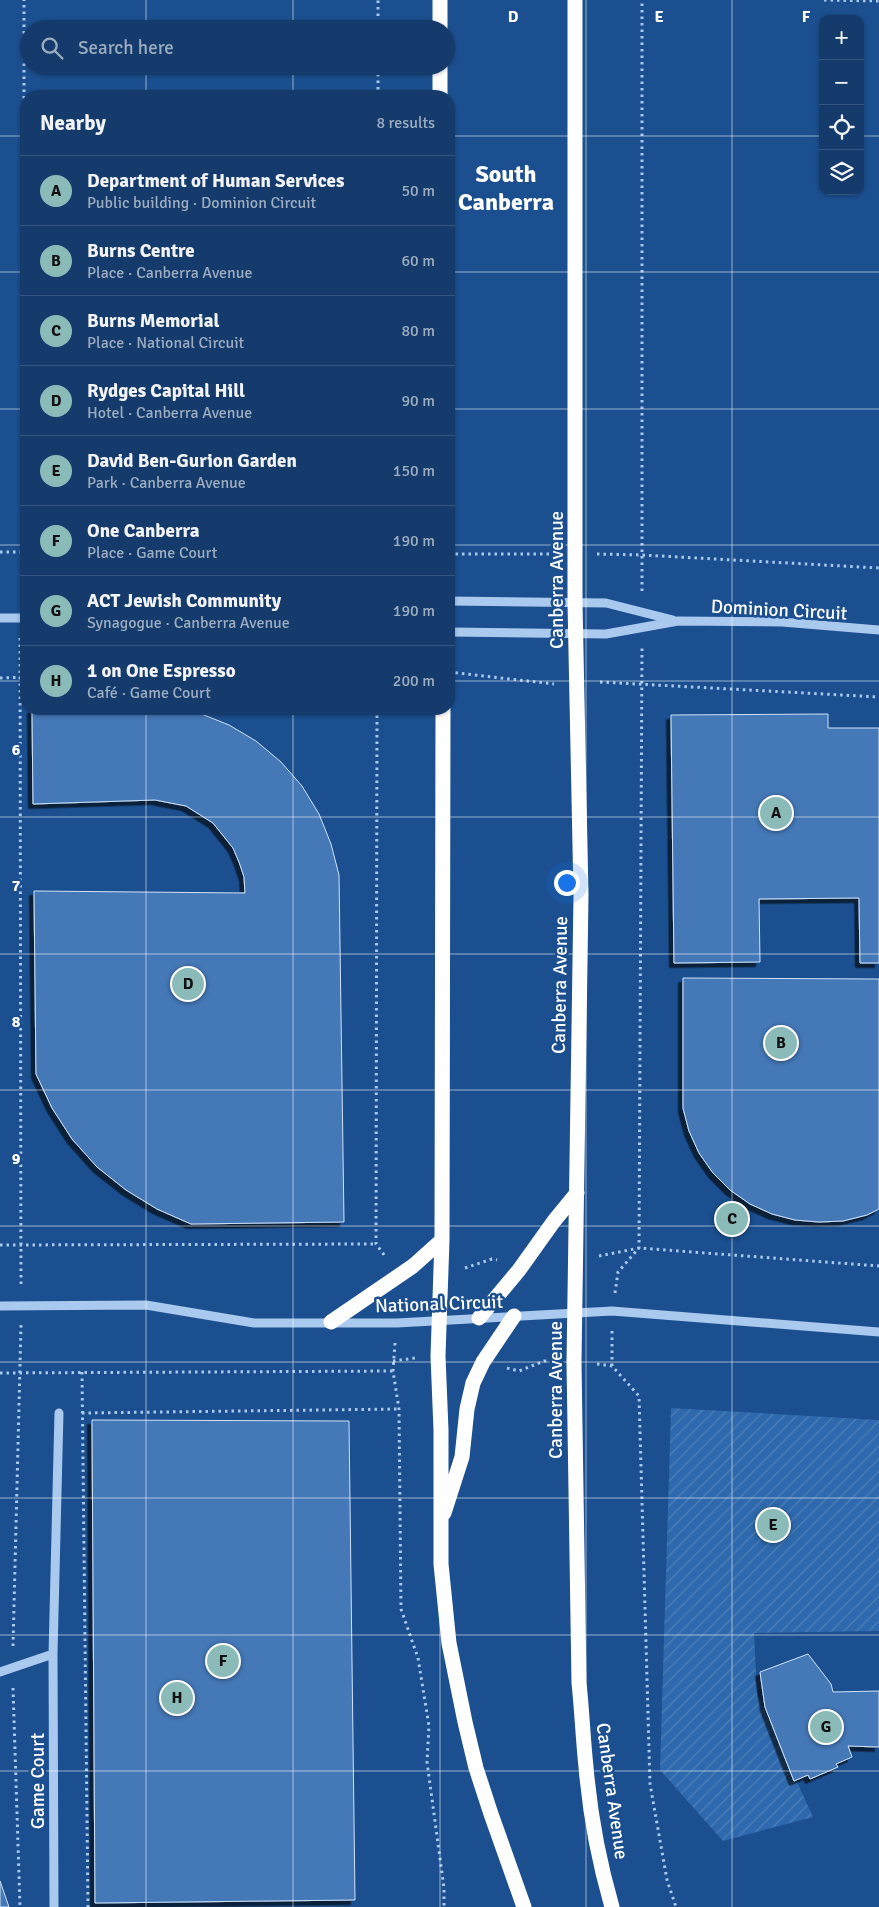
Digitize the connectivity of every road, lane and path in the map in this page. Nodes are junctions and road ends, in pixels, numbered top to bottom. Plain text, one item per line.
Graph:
1 (24, 0) edge
2 (378, 0) edge
3 (440, 0) edge
4 (575, 0) edge
5 (642, 0) edge
6 (824, 0) edge
7 (879, 1) edge
8 (24, 20) edge
9 (378, 20) edge
10 (440, 20) edge
11 (24, 75) edge
12 (378, 75) edge
13 (440, 75) edge
14 (24, 90) edge
15 (378, 90) edge
16 (440, 90) edge
17 (0, 552) edge
18 (20, 552) edge
19 (455, 554) edge
20 (576, 554) junction
21 (642, 555) junction
22 (879, 568) edge
23 (455, 601) edge
24 (576, 603) junction
25 (0, 618) edge
26 (20, 618) edge
27 (678, 621) junction
28 (879, 630) edge
29 (455, 632) edge
30 (576, 633) junction
31 (455, 673) edge
32 (20, 677) edge
33 (0, 678) edge
34 (577, 681) junction
35 (642, 684) junction
36 (879, 697) edge
37 (20, 715) edge
38 (377, 715) edge
39 (443, 715) edge
40 (577, 1192) junction
41 (442, 1240) junction
42 (0, 1245) edge
43 (22, 1246) junction
44 (879, 1266) edge
45 (21, 1305) junction
46 (0, 1306) edge
47 (576, 1313) junction
48 (514, 1316) junction
49 (479, 1318) junction
50 (439, 1320) junction
51 (331, 1322) junction
52 (879, 1332) edge
53 (393, 1361) dead end
54 (544, 1361) dead end
55 (612, 1366) dead end
56 (393, 1371) junction
57 (519, 1371) dead end
58 (82, 1372) junction
59 (0, 1373) edge
60 (21, 1373) junction
61 (399, 1409) junction
62 (59, 1413) joint
63 (83, 1413) junction
64 (441, 1524) junction
65 (53, 1654) junction
66 (13, 1668) junction
67 (0, 1672) edge
68 (20, 1907) edge
69 (54, 1907) edge
70 (88, 1907) edge
71 (444, 1907) edge
72 (524, 1907) edge
73 (612, 1907) edge
74 (676, 1907) edge

1 - 8 path
2 - 9 path
3 - 10 highway
4 - 20 highway, Canberra Avenue
5 - 21 path
6 - 7 path
11 - 14 path
12 - 15 path
13 - 16 highway
17 - 18 path
19 - 20 path
20 - 21 path
20 - 24 highway, Canberra Avenue
21 - 22 path
23 - 24 street, Dominion Circuit
24 - 27 street, Dominion Circuit
24 - 30 highway, Canberra Avenue
25 - 26 street
27 - 28 street, Dominion Circuit
27 - 30 street, Dominion Circuit
29 - 30 street, Dominion Circuit
30 - 34 highway, Canberra Avenue
31 - 34 path
32 - 33 path
34 - 35 path
34 - 40 highway, Canberra Avenue
35 - 36 path
35 - 44 path
37 - 43 path
38 - 43 path
39 - 41 highway
40 - 47 highway, Canberra Avenue
40 - 49 highway
41 - 50 highway
41 - 51 highway
42 - 43 path
43 - 45 path
45 - 46 street, National Circuit
45 - 51 street, National Circuit
45 - 60 path
47 - 48 street, National Circuit
47 - 52 street, National Circuit
47 - 73 highway, Canberra Avenue
48 - 49 street, National Circuit
48 - 64 highway
49 - 50 street, National Circuit
50 - 51 street, National Circuit
50 - 64 highway
53 - 56 path
54 - 57 path
55 - 74 path
56 - 58 path
56 - 61 path
58 - 60 path
58 - 63 path
59 - 60 path
60 - 66 path
61 - 63 path
61 - 71 path
62 - 63 path
62 - 65 street, Game Court
63 - 70 path
64 - 72 highway
65 - 66 street
65 - 69 street, Game Court
66 - 67 street
66 - 68 path

